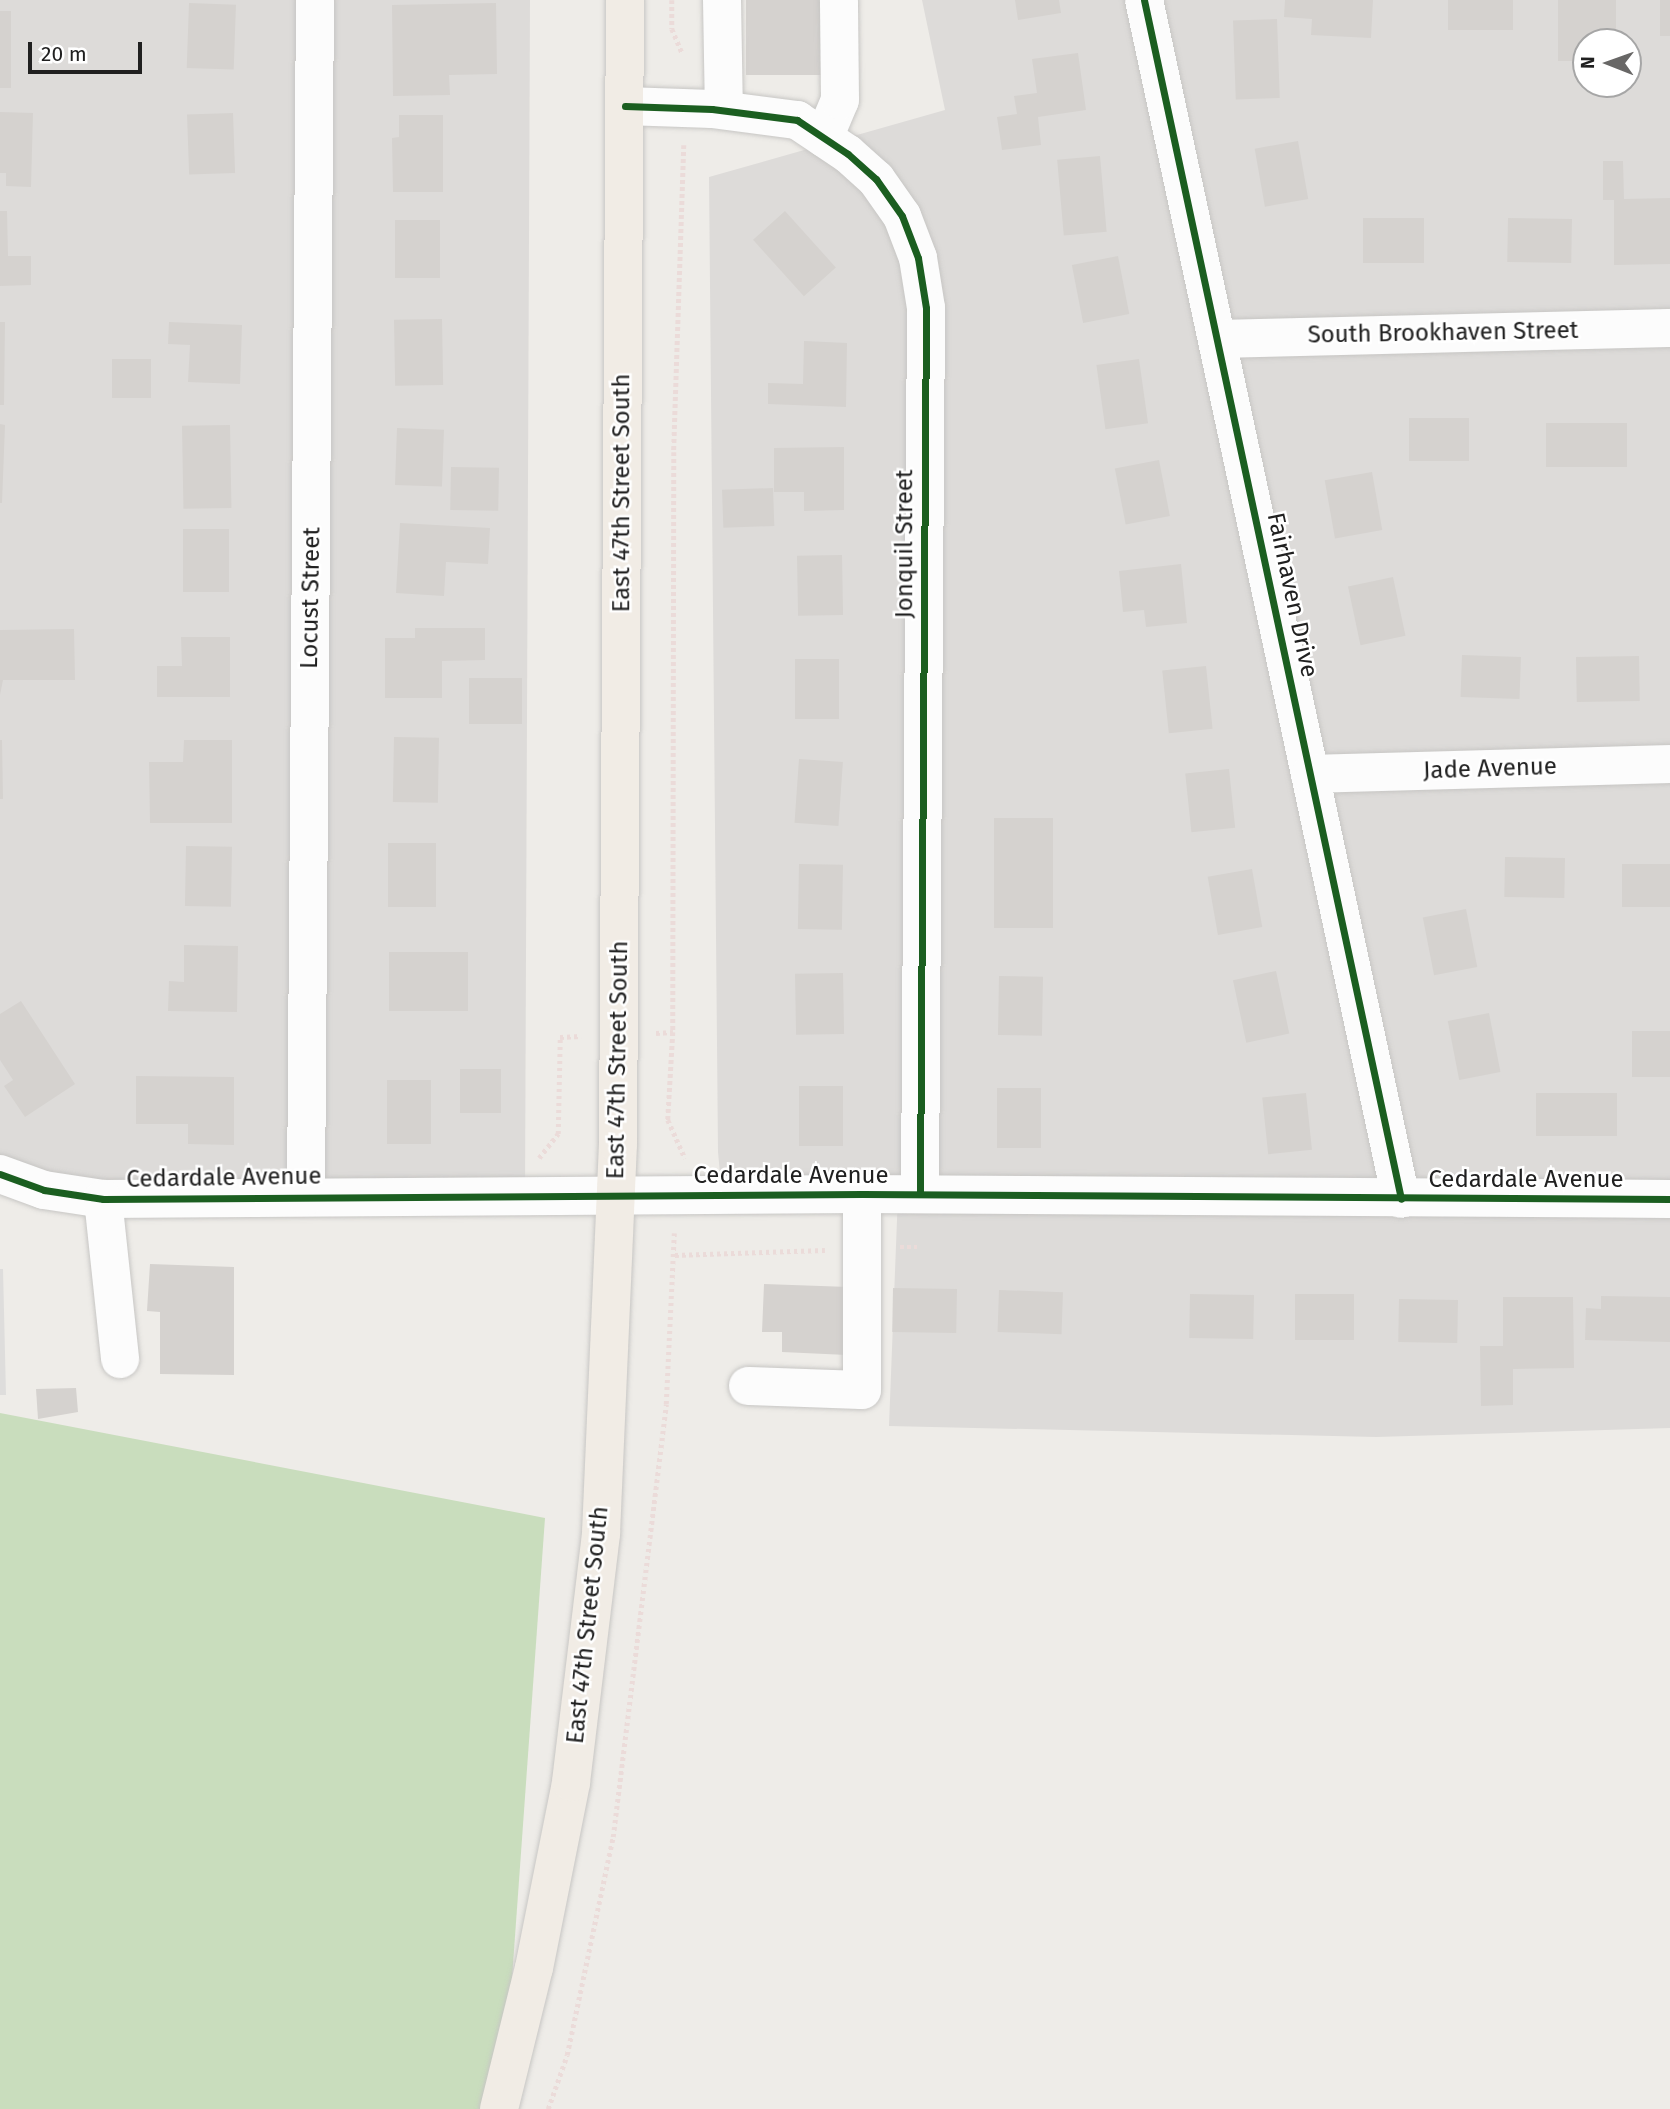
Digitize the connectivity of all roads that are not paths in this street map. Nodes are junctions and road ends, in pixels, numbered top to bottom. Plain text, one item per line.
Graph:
1 (315, 0) edge
2 (625, 0) edge
3 (722, 0) edge
4 (839, 0) edge
5 (1144, 0) edge
6 (625, 106) junction
7 (724, 110) junction
8 (824, 138) junction
9 (1670, 328) edge
10 (1217, 338) junction
11 (1670, 764) edge
12 (1310, 774) junction
13 (0, 1174) edge
14 (862, 1194) junction
15 (920, 1194) junction
16 (616, 1195) junction
17 (306, 1196) junction
18 (103, 1199) junction
19 (1401, 1199) junction
20 (1670, 1199) edge
21 (120, 1359) dead end
22 (748, 1386) dead end
23 (499, 2109) edge

1 - 17 street, Locust Street
2 - 6 main road, East 47th Street South
3 - 7 street
4 - 8 street
5 - 10 street, Fairhaven Drive
6 - 7 street, Jonquil Street
6 - 16 main road, East 47th Street South
7 - 8 street, Jonquil Street
8 - 15 street, Jonquil Street
9 - 10 street, South Brookhaven Street
10 - 12 street, Fairhaven Drive
11 - 12 street, Jade Avenue
12 - 19 street, Fairhaven Drive
13 - 18 street, Cedardale Avenue
14 - 15 street, Cedardale Avenue
14 - 16 street, Cedardale Avenue
14 - 22 street
15 - 19 street, Cedardale Avenue
16 - 17 street, Cedardale Avenue
16 - 23 main road, East 47th Street South
17 - 18 street, Cedardale Avenue
18 - 21 street
19 - 20 street, Cedardale Avenue

